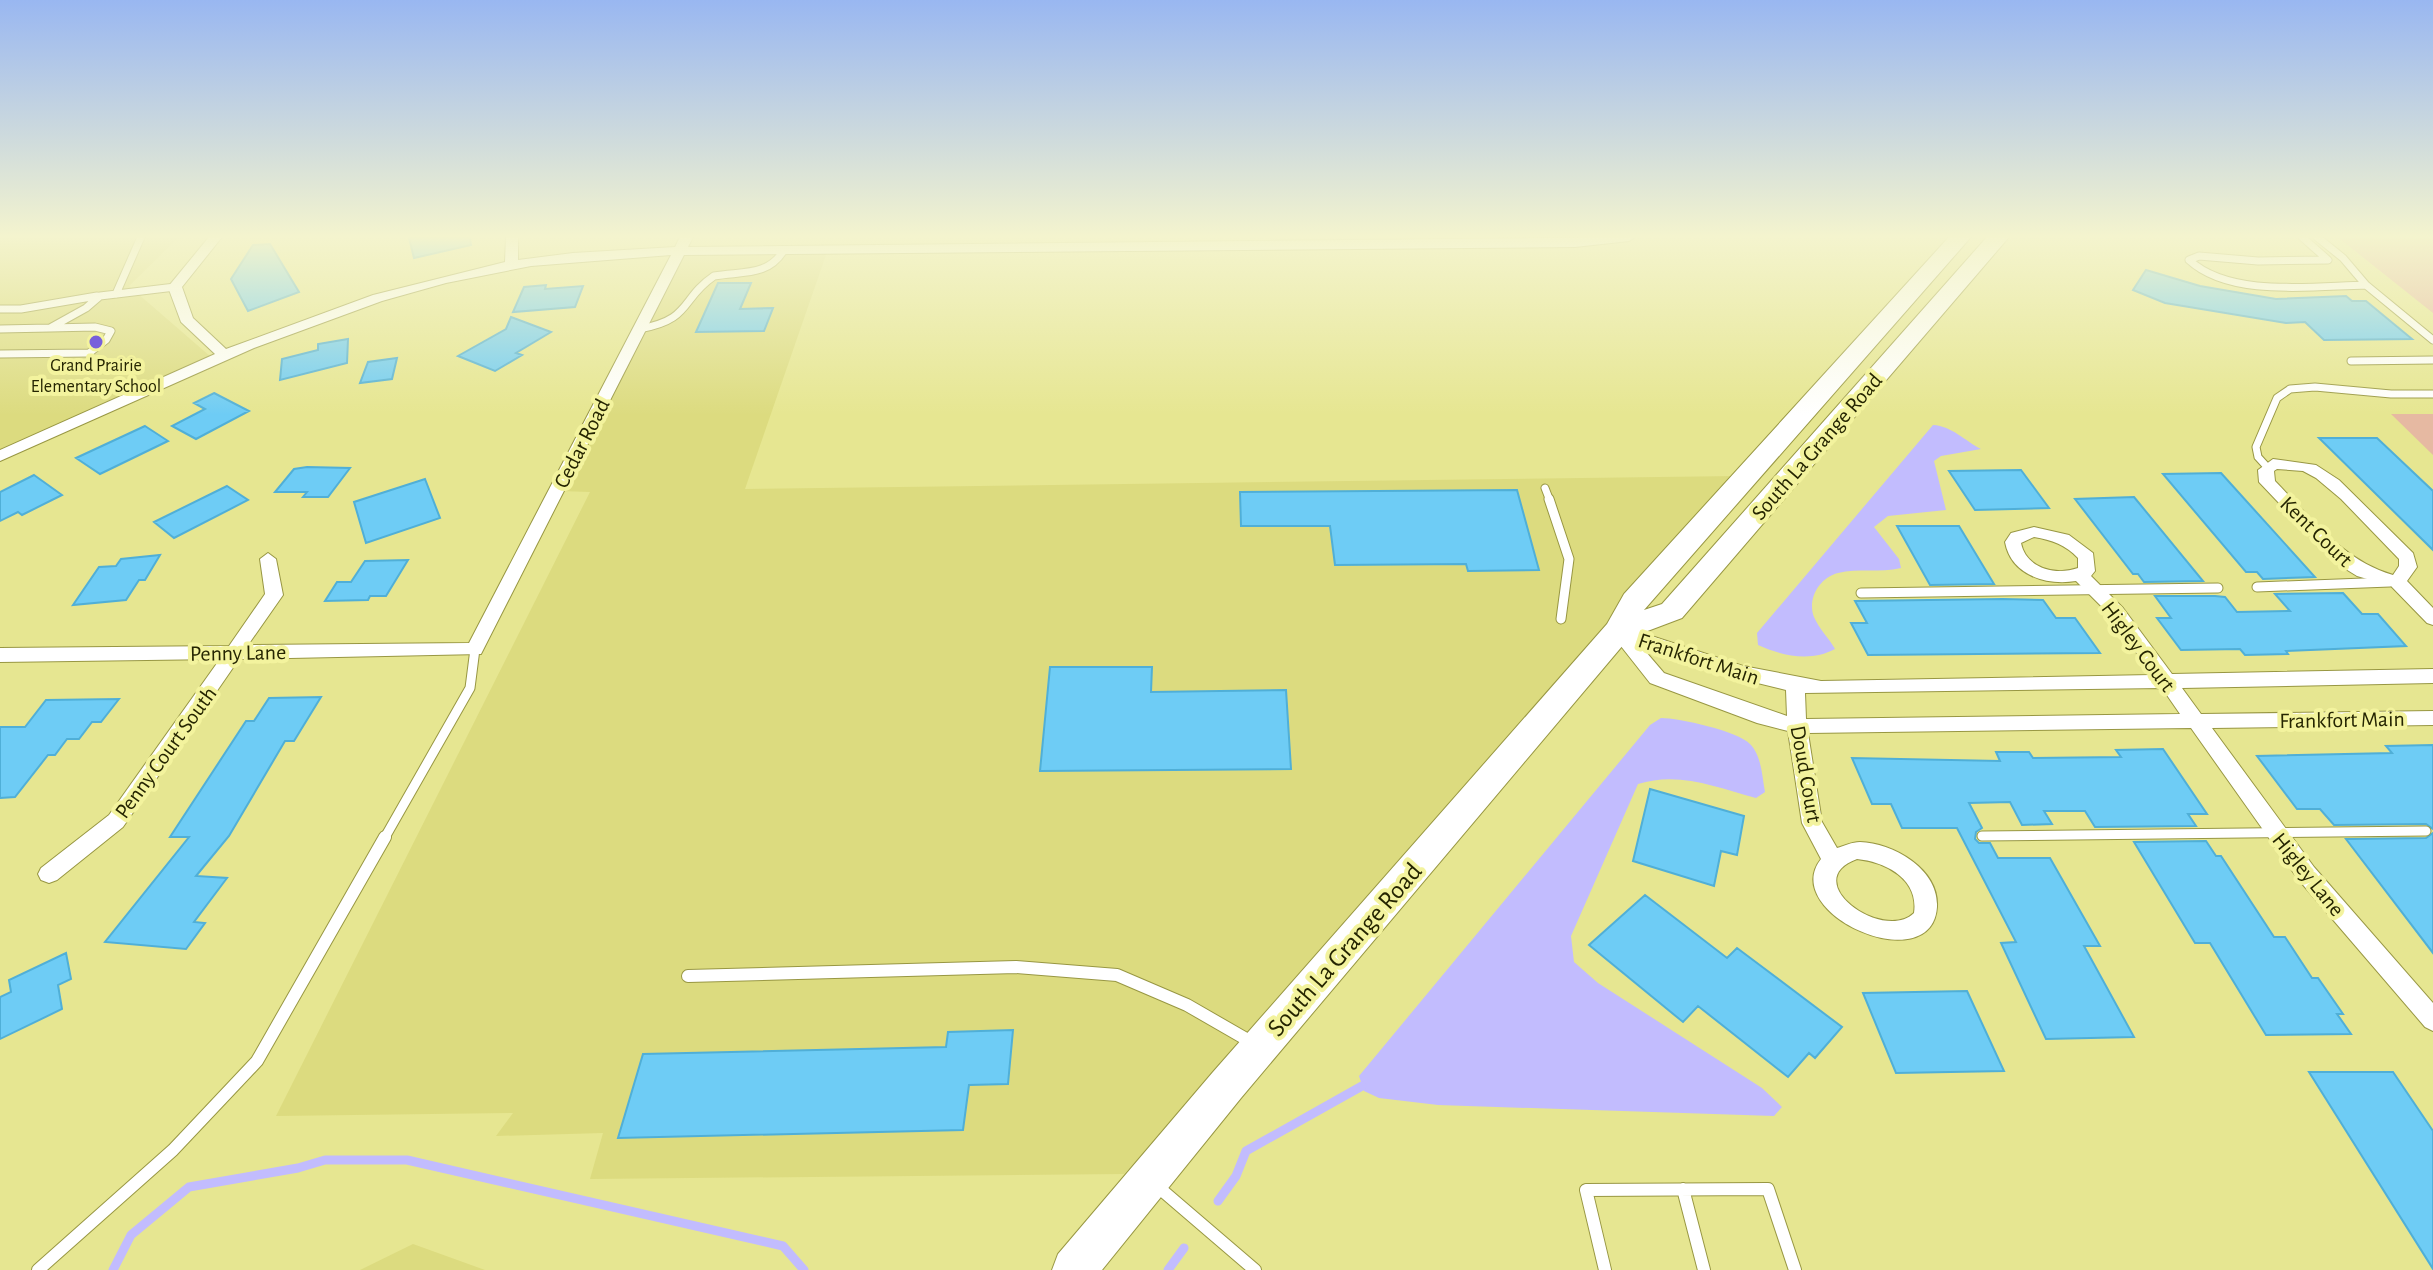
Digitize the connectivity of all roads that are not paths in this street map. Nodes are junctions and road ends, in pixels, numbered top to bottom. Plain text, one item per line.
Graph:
1 (98, 296) edge
2 (100, 296) edge
3 (177, 296) edge
4 (385, 296) edge
5 (656, 296) edge
6 (695, 296) edge
7 (1908, 296) edge
8 (1947, 296) edge
9 (2380, 296) edge
10 (86, 308) junction
11 (0, 309) edge
12 (50, 328) junction
13 (73, 328) junction
14 (0, 329) edge
15 (639, 329) junction
16 (2433, 340) edge
17 (0, 354) edge
18 (225, 355) junction
19 (2433, 360) edge
20 (2351, 361) dead end
21 (2433, 394) edge
22 (0, 456) edge
23 (2268, 468) junction
24 (1545, 488) dead end
25 (268, 559) dead end
26 (2080, 575) dead end
27 (2397, 582) junction
28 (2257, 587) dead end
29 (2218, 588) dead end
30 (2095, 590) junction
31 (1861, 593) dead end
32 (1561, 619) dead end
33 (2433, 619) edge
34 (1618, 631) junction
35 (475, 649) junction
36 (236, 652) junction
37 (0, 655) edge
38 (2433, 676) edge
39 (2165, 679) junction
40 (1795, 685) junction
41 (2433, 718) edge
42 (2194, 721) junction
43 (1797, 726) junction
44 (2426, 831) dead end
45 (2276, 835) junction
46 (1982, 836) dead end
47 (1831, 858) junction
48 (49, 874) dead end
49 (688, 976) dead end
50 (2433, 1020) edge
51 (1259, 1047) junction
52 (1149, 1179) junction
53 (1683, 1189) junction
54 (38, 1270) edge
55 (1074, 1270) edge
56 (1255, 1270) edge
57 (1605, 1270) edge
58 (1704, 1270) edge
59 (1795, 1270) edge

1 - 11 lane
2 - 10 lane
3 - 18 street
4 - 18 street
5 - 15 street, Cedar Road
6 - 15 lane
7 - 34 main road, South La Grange Road
8 - 34 main road, South La Grange Road
9 - 16 lane
10 - 12 lane
10 - 13 lane
12 - 13 lane
12 - 14 lane
13 - 17 lane
15 - 35 street, Cedar Road
18 - 22 street
19 - 20 lane
21 - 23 lane
23 - 27 street, Kent Court
23 - 27 street, Kent Court
24 - 32 lane
25 - 36 street, Penny Court South
26 - 30 street, Higley Court
27 - 28 lane
27 - 33 street, Kent Court
29 - 30 lane
30 - 31 lane
30 - 39 street, Higley Court
34 - 40 street, Frankfort Main
34 - 43 street, Frankfort Main
34 - 51 main road, South La Grange Road
35 - 36 street, Penny Lane
35 - 54 lane
36 - 37 street, Penny Lane
36 - 48 street, Penny Court South
38 - 39 street, Frankfort Main
39 - 40 street, Frankfort Main
39 - 42 street, Higley Court
40 - 43 street, Doud Court
41 - 42 street, Frankfort Main
42 - 43 street, Frankfort Main
42 - 45 street, Higley Lane
43 - 47 street, Doud Court
44 - 45 lane
45 - 46 lane
45 - 50 street, Higley Lane
47 - 47 street
49 - 51 lane
51 - 52 main road, South La Grange Road
52 - 55 main road, South La Grange Road
52 - 56 lane
53 - 57 lane
53 - 58 lane
53 - 59 lane

